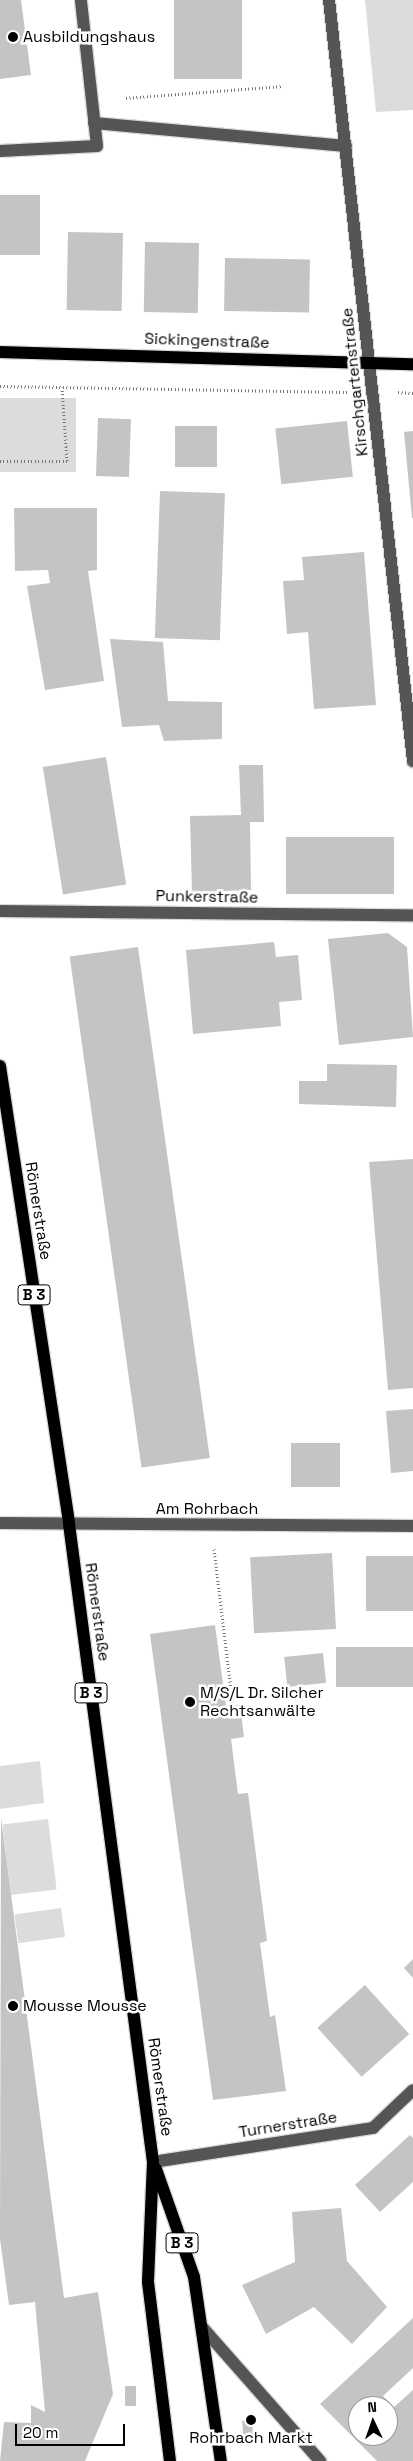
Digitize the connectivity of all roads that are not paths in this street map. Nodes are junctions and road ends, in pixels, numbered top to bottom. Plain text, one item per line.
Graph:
1 (80, 0) edge
2 (329, 0) edge
3 (94, 123) junction
4 (346, 146) junction
5 (0, 151) edge
6 (0, 352) edge
7 (369, 363) junction
8 (413, 364) edge
9 (413, 761) edge
10 (0, 911) edge
11 (413, 915) edge
12 (0, 1066) edge
13 (0, 1523) edge
14 (69, 1524) junction
15 (413, 1526) edge
16 (413, 2090) edge
17 (153, 2162) junction
18 (202, 2327) junction
19 (170, 2461) edge
20 (221, 2461) edge
21 (320, 2461) edge

1 - 3 street
2 - 4 street, Kirschgartenstraße
3 - 4 street
3 - 5 street
4 - 7 street, Kirschgartenstraße
6 - 7 main road, Sickingenstraße
7 - 8 main road, Sickingenstraße
7 - 9 street, Kirschgartenstraße
10 - 11 street, Punkerstraße
12 - 14 main road, Römerstraße / B 3
13 - 14 street, Am Rohrbach
14 - 15 street, Am Rohrbach
14 - 17 main road, Römerstraße / B 3
16 - 17 street, Turnerstraße
17 - 18 main road, Römerstraße / B 3
17 - 19 main road, Römerstraße / B 3
18 - 20 main road, Römerstraße / B 3
18 - 21 street

